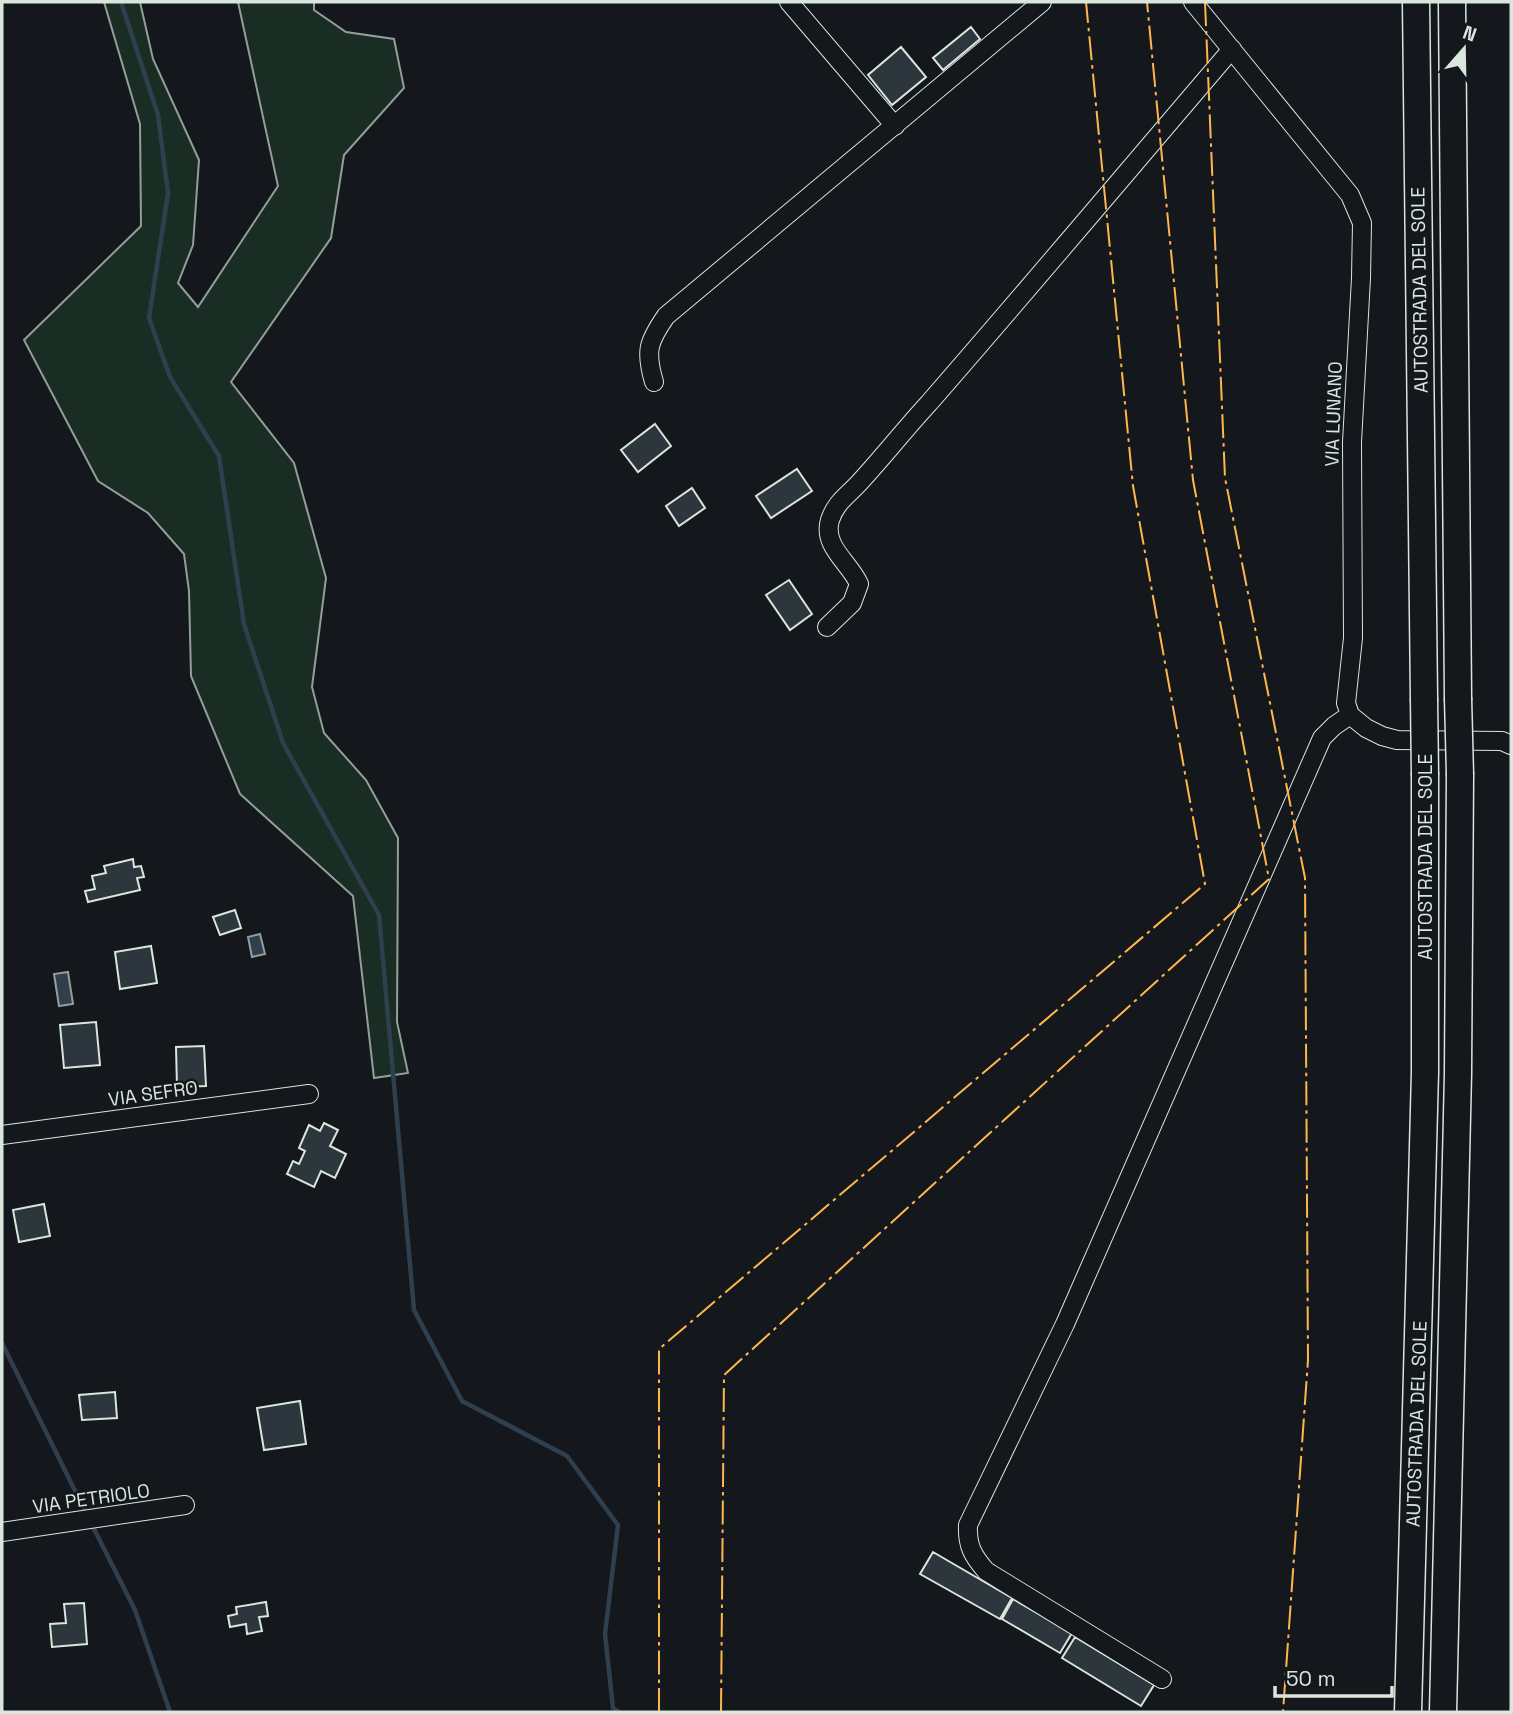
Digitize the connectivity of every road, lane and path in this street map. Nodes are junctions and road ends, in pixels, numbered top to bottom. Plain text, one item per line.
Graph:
1 (789, 2) edge
2 (1042, 2) edge
3 (1193, 2) edge
4 (1416, 2) edge
5 (1452, 2) edge
6 (1232, 49) junction
7 (895, 126) junction
8 (654, 382) dead end
9 (827, 627) dead end
10 (1350, 715) junction
11 (1511, 745) edge
12 (309, 1094) dead end
13 (2, 1135) edge
14 (185, 1505) dead end
15 (2, 1532) edge
16 (1162, 1679) dead end
17 (1408, 1712) edge
18 (1444, 1712) edge

1 - 7 street
2 - 7 street
3 - 6 street, VIA LUNANO
4 - 17 highway, AUTOSTRADA DEL SOLE, bridge
5 - 18 highway, AUTOSTRADA DEL SOLE, bridge
6 - 9 street
6 - 10 street, VIA LUNANO
7 - 8 street
10 - 11 street
10 - 16 street
12 - 13 street, VIA SEFRO
14 - 15 street, VIA PETRIOLO

